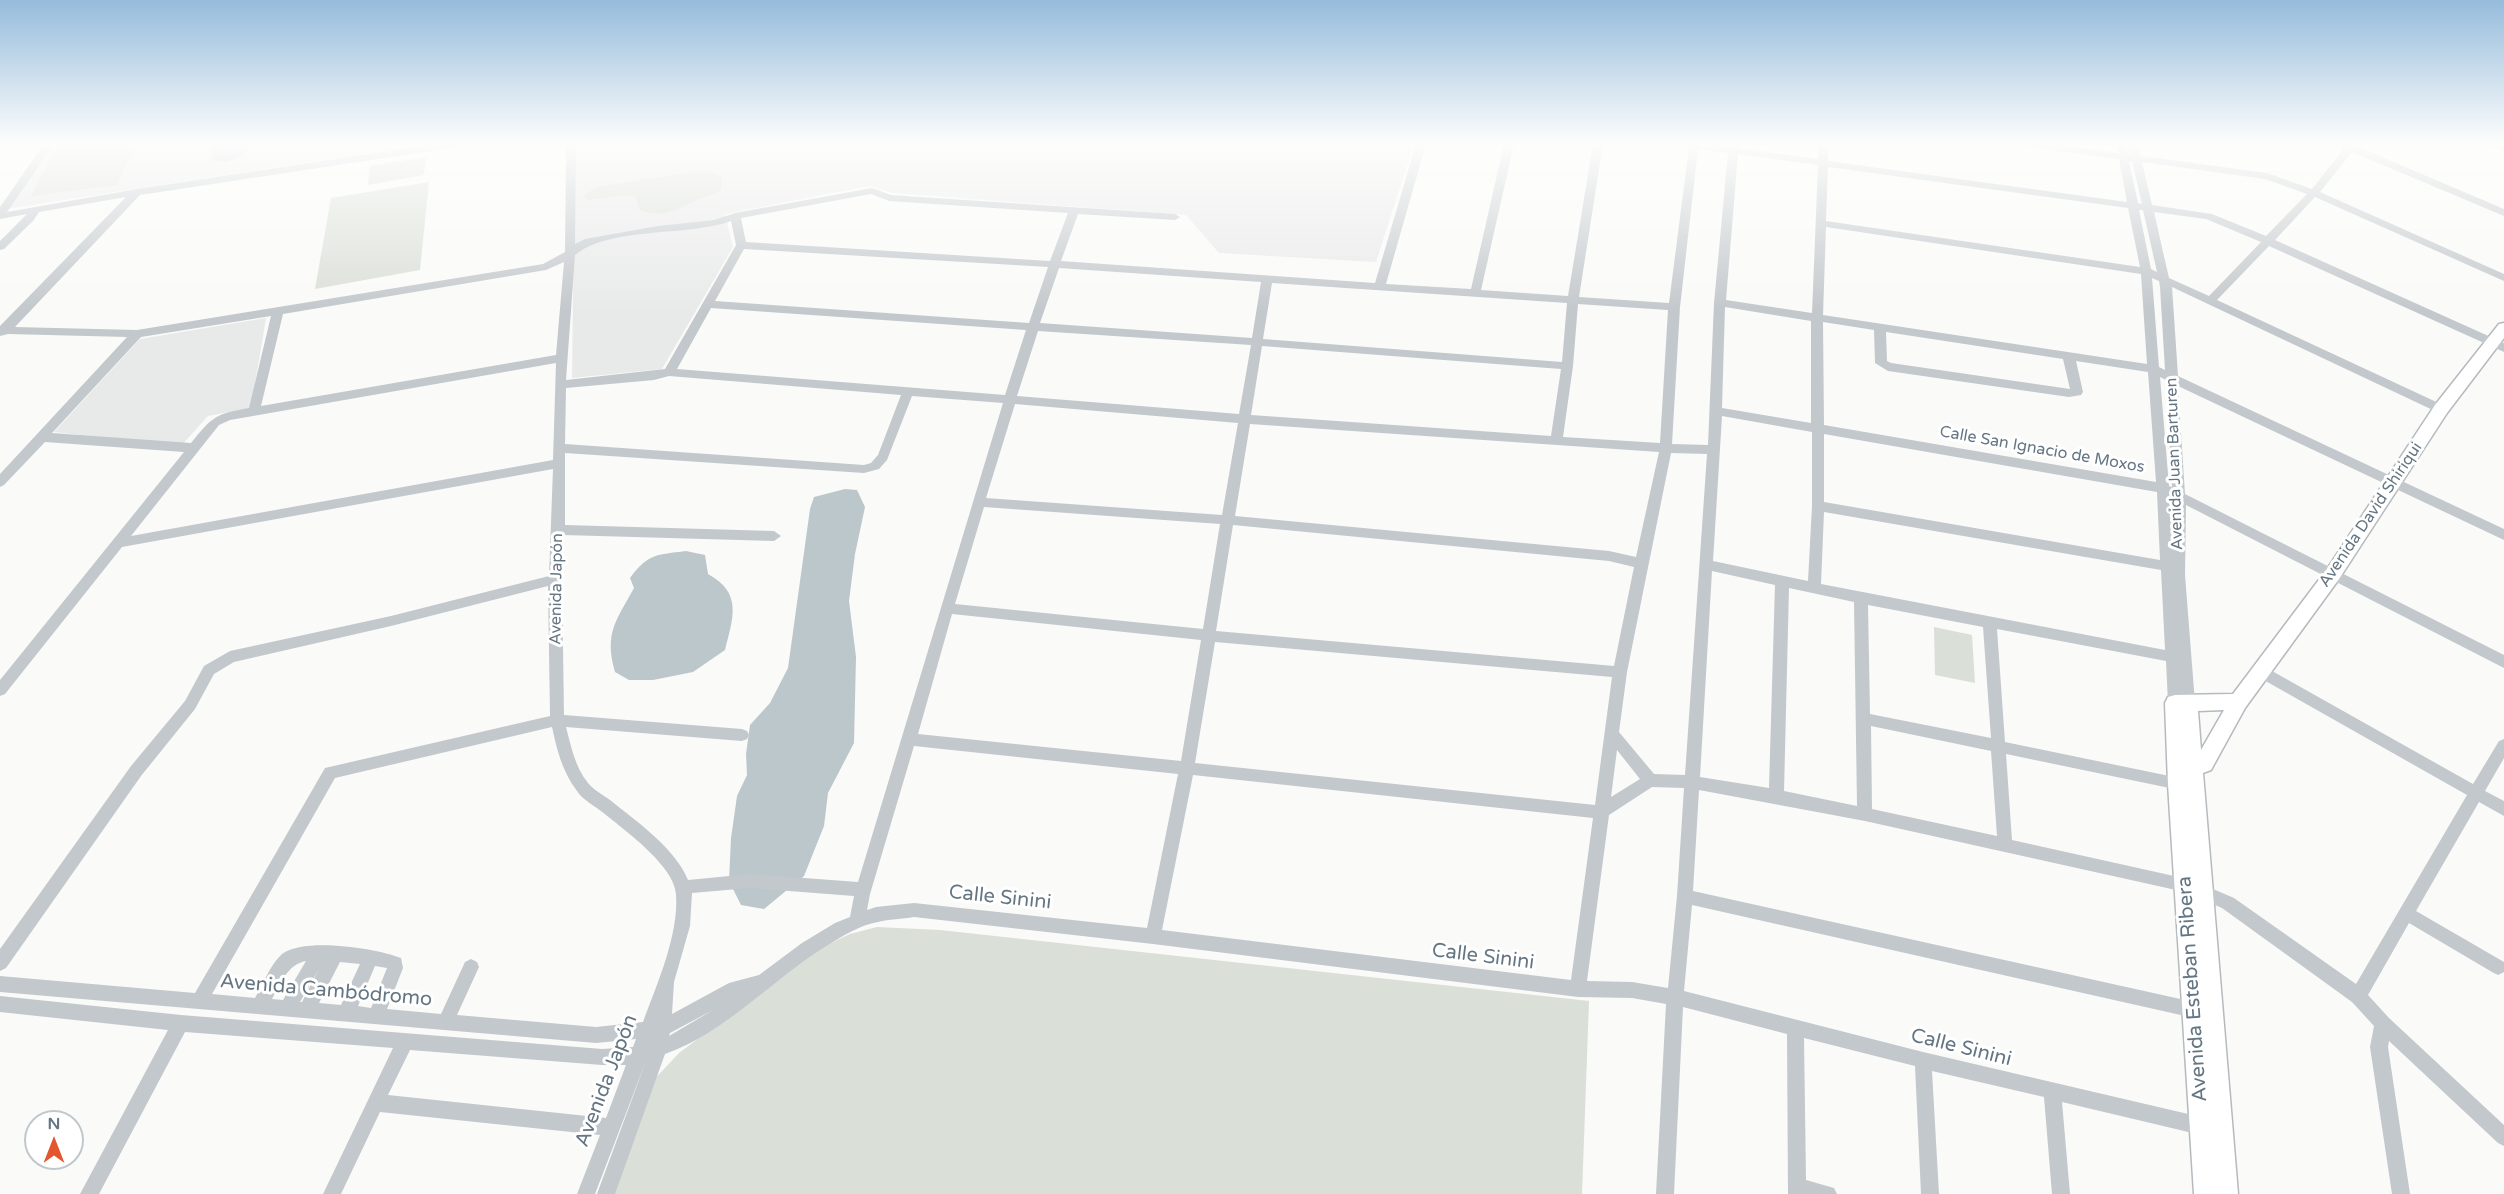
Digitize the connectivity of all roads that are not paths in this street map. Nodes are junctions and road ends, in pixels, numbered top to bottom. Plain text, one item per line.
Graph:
1 (11, 200) edge
2 (93, 200) edge
3 (130, 200) edge
4 (570, 200) edge
5 (818, 200) edge
6 (916, 200) edge
7 (1405, 200) edge
8 (1496, 200) edge
9 (1589, 200) edge
10 (1685, 200) edge
11 (1729, 200) edge
12 (1822, 200) edge
13 (2091, 200) edge
14 (2134, 200) edge
15 (2145, 200) edge
16 (2308, 200) edge
17 (2329, 200) edge
18 (2474, 200) edge
19 (2135, 206) junction
20 (2148, 208) junction
21 (35, 210) junction
22 (1074, 210) junction
23 (2504, 213) edge
24 (0, 215) edge
25 (735, 216) junction
26 (1175, 217) dead end
27 (1820, 223) junction
28 (2268, 241) junction
29 (741, 245) junction
30 (0, 247) edge
31 (570, 254) junction
32 (1055, 264) junction
33 (2146, 271) junction
34 (2504, 278) edge
35 (1266, 280) junction
36 (2164, 280) junction
37 (1379, 287) junction
38 (1475, 294) junction
39 (1573, 301) junction
40 (2210, 301) junction
41 (1720, 303) junction
42 (706, 304) junction
43 (1674, 307) junction
44 (278, 311) junction
45 (1817, 318) junction
46 (1033, 326) junction
47 (2504, 328) edge
48 (1880, 329) junction
49 (2, 332) edge
50 (137, 334) junction
51 (1256, 342) junction
52 (2498, 346) edge
53 (563, 358) junction
54 (2069, 358) junction
55 (1567, 366) junction
56 (2153, 369) junction
57 (669, 372) junction
58 (2172, 378) junction
59 (560, 385) junction
60 (908, 392) junction
61 (1010, 400) junction
62 (2441, 409) junction
63 (254, 411) junction
64 (1716, 411) junction
65 (1245, 419) junction
66 (1819, 429) junction
67 (42, 437) junction
68 (1556, 441) junction
69 (193, 448) junction
70 (560, 448) junction
71 (1666, 448) junction
72 (1713, 450) junction
73 (559, 463) junction
74 (0, 482) edge
75 (2393, 482) junction
76 (2163, 488) junction
77 (2179, 496) junction
78 (979, 502) junction
79 (1818, 506) junction
80 (1226, 520) junction
81 (558, 530) junction
82 (2504, 535) edge
83 (774, 536) dead end
84 (117, 543) junction
85 (1640, 563) junction
86 (1706, 565) junction
87 (2166, 566) junction
88 (2333, 574) junction
89 (555, 579) junction
90 (1782, 582) junction
91 (1814, 587) junction
92 (1861, 598) junction
93 (946, 608) junction
94 (1990, 623) junction
95 (1209, 634) junction
96 (2172, 657) junction
97 (2504, 662) edge
98 (2260, 671) junction
99 (1620, 672) junction
100 (0, 690) edge
101 (2238, 702) junction
102 (2182, 703) junction
103 (1863, 718) junction
104 (557, 720) junction
105 (1611, 732) junction
106 (742, 735) dead end
107 (909, 739) junction
108 (2504, 745) edge
109 (1999, 746) junction
110 (1187, 768) junction
111 (2186, 775) junction
112 (1650, 780) junction
113 (1690, 782) junction
114 (2475, 793) junction
115 (1776, 796) junction
116 (2504, 809) edge
117 (1600, 812) junction
118 (1865, 814) junction
119 (2005, 843) junction
120 (682, 888) junction
121 (2194, 888) junction
122 (863, 890) junction
123 (1685, 896) junction
124 (2406, 913) junction
125 (858, 919) junction
126 (1153, 936) junction
127 (327, 954) junction
128 (371, 958) junction
129 (0, 963) edge
130 (471, 967) dead end
131 (2498, 968) dead end
132 (766, 981) junction
133 (0, 984) edge
134 (1578, 990) junction
135 (1670, 996) junction
136 (2358, 996) junction
137 (199, 1001) junction
138 (0, 1004) edge
139 (259, 1006) junction
140 (287, 1009) junction
141 (307, 1010) junction
142 (2194, 1010) junction
143 (346, 1014) junction
144 (376, 1017) junction
145 (181, 1023) junction
146 (445, 1023) junction
147 (2383, 1024) junction
148 (1794, 1028) junction
149 (656, 1029) junction
150 (405, 1041) junction
151 (657, 1048) junction
152 (638, 1055) junction
153 (1923, 1060) junction
154 (2052, 1092) junction
155 (376, 1104) junction
156 (611, 1126) junction
157 (2201, 1126) junction
158 (2504, 1137) edge
159 (1797, 1190) edge
160 (89, 1194) edge
161 (332, 1194) edge
162 (586, 1194) edge
163 (606, 1194) edge
164 (1665, 1194) edge
165 (1828, 1194) edge
166 (1930, 1194) edge
167 (2061, 1194) edge
168 (2206, 1194) edge
169 (2226, 1194) edge
170 (2401, 1194) edge

1 - 24 street
2 - 21 street
3 - 49 street
4 - 31 street, Avenida Japón
5 - 25 street
6 - 22 street
7 - 37 street
8 - 38 street
9 - 39 street
10 - 43 street
11 - 41 street
12 - 27 street
13 - 19 street
14 - 19 street, Avenida Juan Barturen
15 - 20 street, Avenida Juan Barturen
16 - 28 street
17 - 34 street
18 - 23 street
19 - 20 street
19 - 33 street, Avenida Juan Barturen
20 - 28 street
20 - 36 street, Avenida Juan Barturen
21 - 24 street
21 - 30 street
22 - 26 street
22 - 32 street
25 - 29 street
25 - 31 street
27 - 33 street
27 - 45 street
28 - 40 street
28 - 52 street
29 - 32 street
29 - 42 street
31 - 44 street
31 - 53 street, Avenida Japón
32 - 35 street
32 - 46 street
33 - 36 street
33 - 56 street, Avenida Juan Barturen
35 - 37 street
35 - 51 street
36 - 40 street
36 - 58 street, Avenida Juan Barturen
37 - 38 street
38 - 39 street
39 - 43 street
39 - 55 street
40 - 62 street
41 - 45 street
41 - 64 street
42 - 46 street
42 - 57 street
43 - 71 street
44 - 50 street
44 - 63 street
45 - 48 street
45 - 66 street
46 - 51 street
46 - 61 street
47 - 52 main road, Avenida David Shiriqui
48 - 54 street
48 - 54 street
49 - 50 street
50 - 67 street
51 - 55 street
51 - 65 street
52 - 62 main road, Avenida David Shiriqui
53 - 59 street, Avenida Japón
53 - 63 street
54 - 56 street
55 - 68 street
56 - 58 street
56 - 76 street, Avenida Juan Barturen
57 - 59 street
57 - 60 street
58 - 75 street
58 - 77 street, Avenida Juan Barturen
59 - 70 street, Avenida Japón
60 - 61 street
60 - 70 street
61 - 65 street
61 - 78 street
62 - 75 main road, Avenida David Shiriqui
63 - 69 street
64 - 66 street, Calle San Ignacio de Moxos
64 - 72 street
65 - 68 street
65 - 80 street
66 - 76 street, Calle San Ignacio de Moxos
66 - 79 street
67 - 69 street
67 - 74 street
68 - 71 street
69 - 84 street
70 - 73 street, Avenida Japón
71 - 72 street
71 - 85 street
72 - 86 street
73 - 81 street, Avenida Japón
73 - 84 street
75 - 82 street
75 - 88 main road, Avenida David Shiriqui
76 - 77 street, Calle San Ignacio de Moxos
76 - 87 street, Avenida Juan Barturen
77 - 88 street, Calle San Ignacio de Moxos
77 - 102 street, Avenida Juan Barturen
78 - 80 street
78 - 93 street
79 - 87 street
79 - 91 street
80 - 85 street
80 - 95 street
81 - 83 street
81 - 89 street, Avenida Japón
84 - 100 street
85 - 99 street
86 - 90 street
86 - 113 street
87 - 96 street, Avenida Juan Barturen
88 - 97 street, Calle San Ignacio de Moxos
88 - 98 main road, Avenida David Shiriqui
89 - 104 street, Avenida Japón
89 - 129 street
90 - 91 street
90 - 115 street
91 - 92 street
92 - 94 street
92 - 103 street
93 - 95 street
93 - 107 street
94 - 96 street
94 - 109 street
95 - 99 street
95 - 110 street
96 - 102 street, Avenida Juan Barturen
98 - 101 main road, Avenida David Shiriqui
98 - 114 street
99 - 105 street
101 - 102 main road
101 - 111 main road, Avenida David Shiriqui
102 - 111 main road, Avenida Juan Barturen
103 - 109 street
103 - 118 street
104 - 106 street
104 - 120 street, Avenida Japón
104 - 137 street
105 - 112 street
105 - 117 street
107 - 110 street
107 - 122 street
108 - 114 street
109 - 111 street
109 - 119 street
110 - 117 street
110 - 126 street
111 - 121 main road, Avenida Esteban Ribera
112 - 113 street
112 - 117 street
113 - 115 street
113 - 123 street
114 - 116 street
114 - 124 street
115 - 118 street
117 - 134 street
118 - 119 street
119 - 121 street
120 - 122 street
120 - 149 street, Avenida Japón
121 - 136 street
121 - 142 main road, Avenida Esteban Ribera
121 - 169 main road, Avenida Esteban Ribera
122 - 125 street
123 - 135 street
123 - 142 street
124 - 131 street
124 - 136 street
125 - 126 street, Calle Sinini
125 - 132 street, Calle Sinini
126 - 134 street, Calle Sinini
127 - 128 street
127 - 139 street
127 - 140 street
127 - 141 street
128 - 143 street
128 - 144 street
130 - 146 street
132 - 149 street, Calle Sinini
132 - 151 street, Calle Sinini
133 - 137 street, Avenida Cambódromo
134 - 135 street, Calle Sinini
135 - 148 street, Calle Sinini
135 - 164 street
136 - 147 street
137 - 139 street, Avenida Cambódromo
138 - 145 street
139 - 140 street, Avenida Cambódromo
140 - 141 street, Avenida Cambódromo
141 - 143 street, Avenida Cambódromo
142 - 157 main road, Avenida Esteban Ribera
143 - 144 street, Avenida Cambódromo
144 - 146 street, Avenida Cambódromo
145 - 150 street
145 - 160 street
146 - 149 street, Avenida Cambódromo
147 - 158 street
147 - 170 street
148 - 153 street, Calle Sinini
148 - 159 street
149 - 151 street, Avenida Japón
149 - 152 street, Avenida Japón
150 - 152 street
150 - 155 street
151 - 152 street, Calle Sinini
151 - 163 street, Avenida Japón
152 - 156 street, Avenida Japón
153 - 154 street, Calle Sinini
153 - 166 street
154 - 157 street, Calle Sinini
154 - 167 street
155 - 156 street
155 - 161 street
156 - 162 street, Avenida Japón
157 - 168 main road, Avenida Esteban Ribera
159 - 165 street

